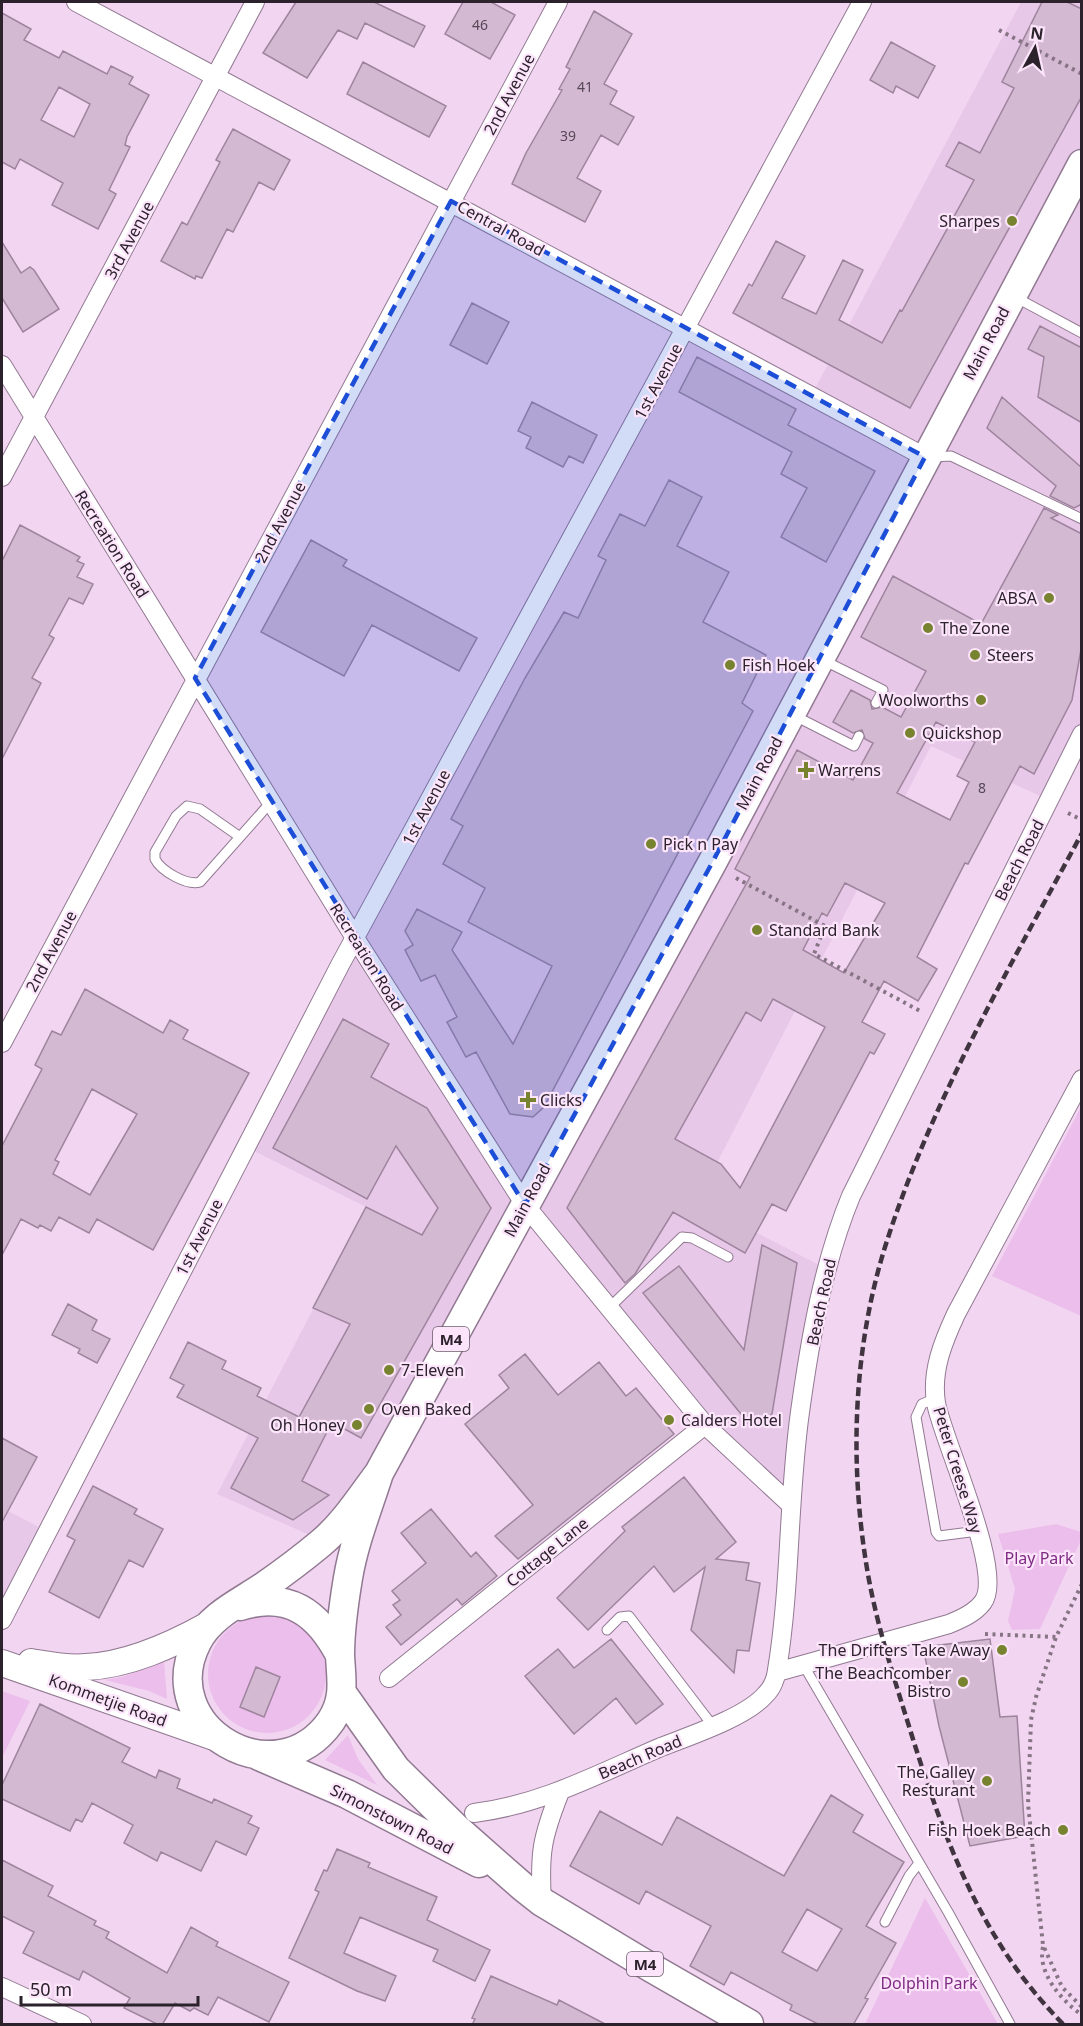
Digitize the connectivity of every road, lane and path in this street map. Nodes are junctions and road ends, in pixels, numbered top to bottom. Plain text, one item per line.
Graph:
1 (76, 2) edge
2 (255, 2) edge
3 (558, 2) edge
4 (862, 2) edge
5 (999, 30) dead end
6 (1082, 74) edge
7 (215, 76) junction
8 (1082, 164) edge
9 (451, 201) junction
10 (1012, 295) junction
11 (686, 329) junction
12 (1082, 333) edge
13 (2, 365) edge
14 (34, 417) junction
15 (925, 457) junction
16 (2, 477) edge
17 (1082, 519) edge
18 (819, 657) junction
19 (195, 678) junction
20 (876, 703) dead end
21 (790, 713) junction
22 (1082, 734) edge
23 (859, 736) dead end
24 (272, 802) junction
25 (1068, 813) dead end
26 (1082, 820) edge
27 (240, 837) junction
28 (736, 878) dead end
29 (355, 938) junction
30 (926, 1014) dead end
31 (2, 1043) edge
32 (1082, 1079) edge
33 (525, 1205) junction
34 (728, 1257) dead end
35 (609, 1308) junction
36 (936, 1398) junction
37 (705, 1425) junction
38 (379, 1473) junction
39 (791, 1505) junction
40 (978, 1532) junction
41 (1082, 1584) edge
42 (219, 1617) junction
43 (2, 1620) edge
44 (607, 1630) dead end
45 (985, 1634) dead end
46 (1056, 1637) junction
47 (340, 1655) junction
48 (2, 1661) edge
49 (804, 1666) junction
50 (777, 1672) junction
51 (389, 1678) dead end
52 (342, 1693) junction
53 (713, 1726) junction
54 (214, 1737) junction
55 (259, 1756) junction
56 (560, 1792) junction
57 (474, 1813) dead end
58 (919, 1863) junction
59 (532, 1895) junction
60 (885, 1922) dead end
61 (1043, 1945) junction
62 (2, 1987) edge
63 (1082, 2007) edge
64 (1082, 2015) edge
65 (82, 2025) edge
66 (749, 2025) edge
67 (1010, 2025) edge

1 - 7 street, Central Road
2 - 7 street, 3rd Avenue
3 - 9 street, 2nd Avenue
4 - 11 street, 1st Avenue
5 - 6 path
7 - 9 street, Central Road
7 - 14 street, 3rd Avenue
8 - 10 main road, Main Road / M4
9 - 11 street, Central Road
9 - 19 street, 2nd Avenue
10 - 12 lane
10 - 15 main road, Main Road / M4
11 - 15 street, Central Road
11 - 29 street, 1st Avenue
13 - 14 street, Recreation Road
14 - 16 street, 3rd Avenue
14 - 19 street, Recreation Road
15 - 17 lane
15 - 18 main road, Main Road / M4
18 - 20 lane
18 - 21 main road, Main Road / M4
19 - 24 street, Recreation Road
19 - 31 street, 2nd Avenue
21 - 23 lane
21 - 33 main road, Main Road / M4
22 - 39 street, Beach Road
24 - 27 lane
24 - 29 street, Recreation Road
25 - 26 path
27 - 27 lane
28 - 30 path
29 - 33 street, Recreation Road
29 - 43 street, 1st Avenue
32 - 36 street, Peter Creese Way
33 - 35 street, Recreation Road
33 - 38 main road, Main Road / M4
34 - 35 lane
35 - 37 street, Recreation Road
36 - 40 street, Peter Creese Way
36 - 40 lane
37 - 39 street, Recreation Road
37 - 51 street, Cottage Lane
38 - 42 main road, Main Road / M4
38 - 47 main road, Main Road / M4
39 - 50 street, Beach Road
40 - 49 street, Peter Creese Way
41 - 46 path
42 - 47 main road, Main Road / M4
42 - 48 main road, Kommetjie Road
42 - 54 main road, Main Road / M4
44 - 53 lane
45 - 46 path
46 - 61 path
47 - 52 main road, Main Road / M4
48 - 54 main road, Kommetjie Road
49 - 50 street, Peter Creese Way
49 - 58 lane
50 - 53 street, Beach Road
52 - 55 main road, Main Road / M4
52 - 59 main road, Simonstown Road / M4
53 - 56 street, Beach Road
54 - 55 main road, Main Road / M4
55 - 59 main road, Simonstown Road / M4
56 - 57 street, Beach Road
56 - 59 street
58 - 60 lane
58 - 67 lane
59 - 66 main road, Simonstown Road / M4
61 - 63 path
61 - 64 path
62 - 65 street

